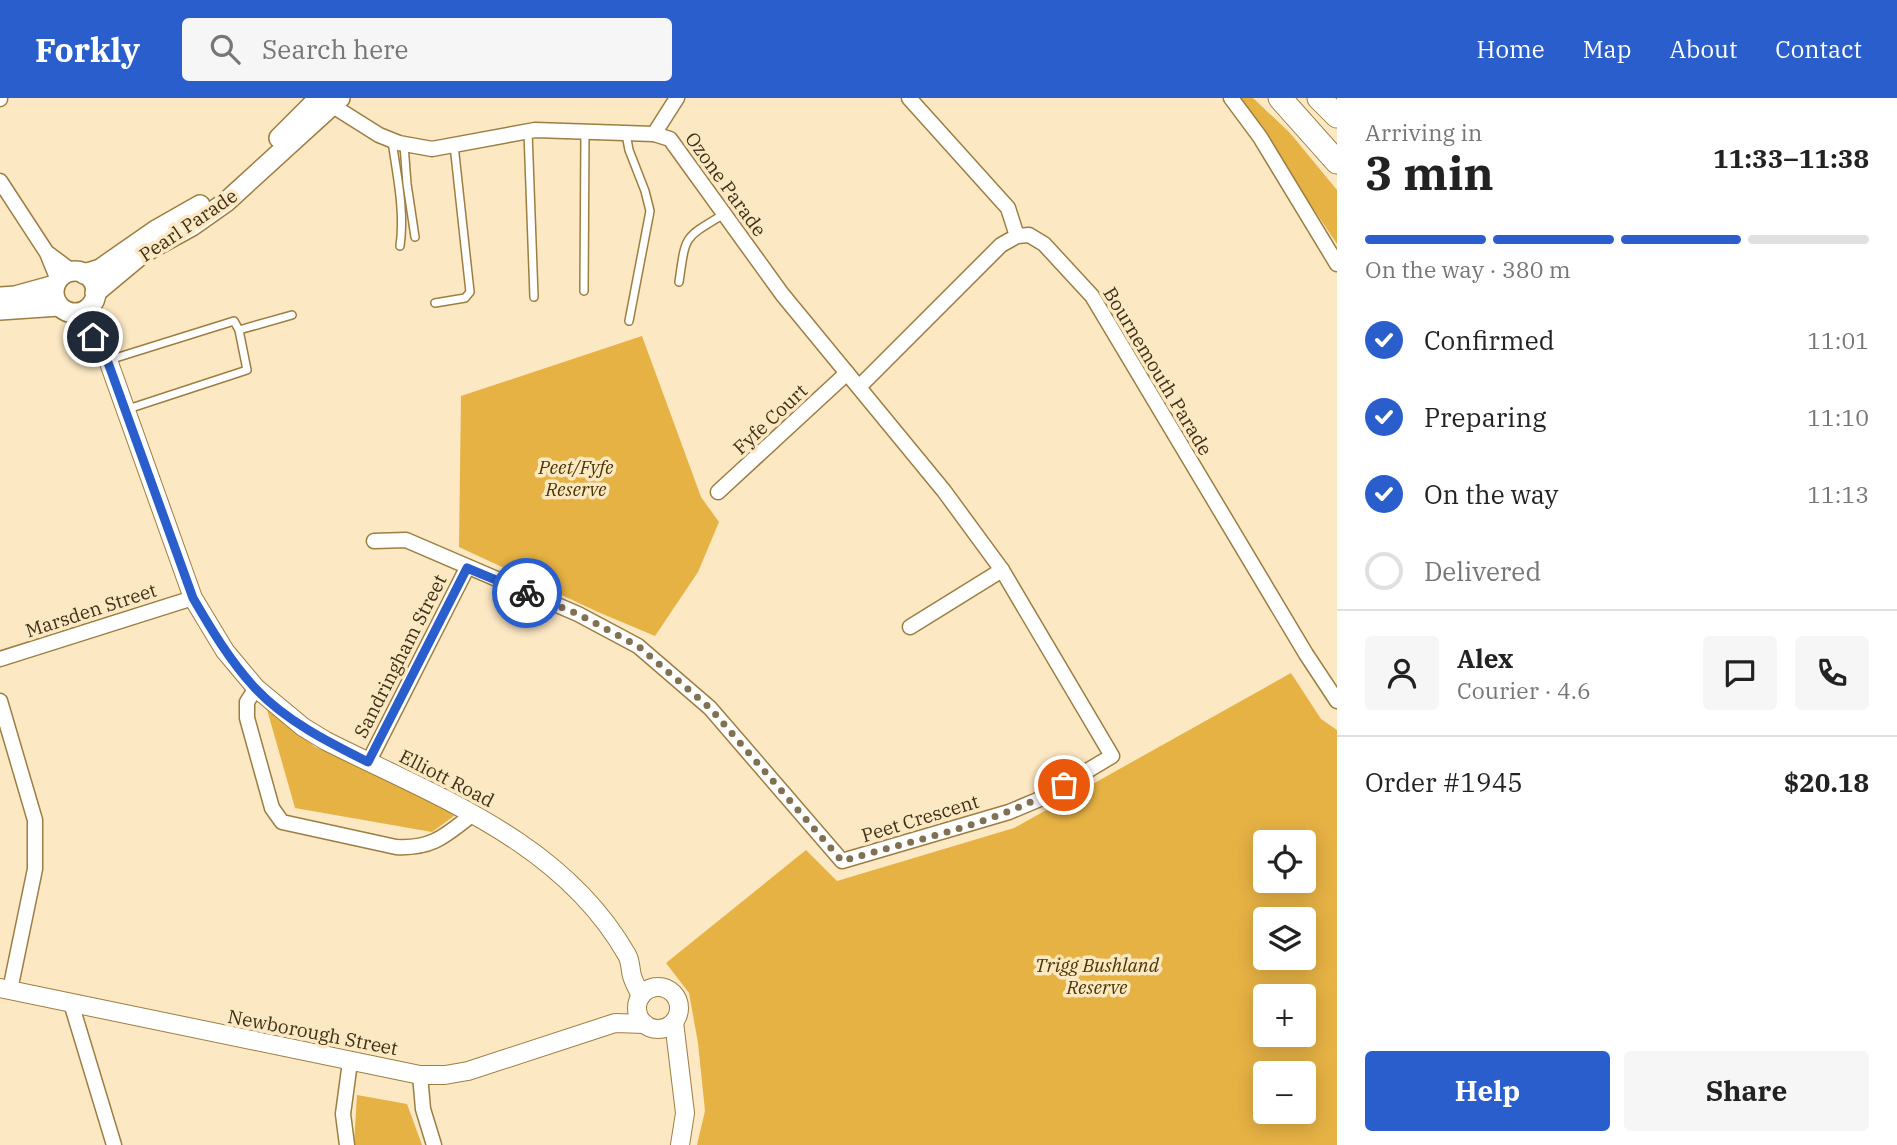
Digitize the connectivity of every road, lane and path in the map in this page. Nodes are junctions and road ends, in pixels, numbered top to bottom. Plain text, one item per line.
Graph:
1 (677, 98) edge
2 (909, 98) edge
3 (1231, 98) edge
4 (1280, 98) edge
5 (1319, 98) edge
6 (328, 100) edge
7 (1337, 116) edge
8 (528, 131) junction
9 (586, 132) junction
10 (626, 133) junction
11 (654, 134) junction
12 (398, 142) junction
13 (454, 144) junction
14 (1337, 162) edge
15 (0, 181) edge
16 (725, 214) junction
17 (1017, 236) junction
18 (415, 237) dead end
19 (400, 246) dead end
20 (1337, 264) edge
21 (67, 278) junction
22 (679, 282) dead end
23 (584, 291) dead end
24 (0, 297) edge
25 (534, 297) dead end
26 (435, 303) dead end
27 (79, 305) junction
28 (0, 310) edge
29 (292, 315) dead end
30 (629, 321) dead end
31 (239, 330) junction
32 (104, 353) junction
33 (847, 373) junction
34 (859, 387) junction
35 (124, 411) junction
36 (718, 492) dead end
37 (374, 541) dead end
38 (467, 568) junction
39 (1002, 570) junction
40 (193, 598) junction
41 (910, 627) dead end
42 (0, 659) edge
43 (256, 688) junction
44 (0, 701) edge
45 (1337, 701) edge
46 (368, 762) junction
47 (474, 814) junction
48 (629, 959) junction
49 (658, 986) junction
50 (5, 989) edge
51 (639, 999) junction
52 (71, 1003) junction
53 (674, 1022) junction
54 (615, 1023) junction
55 (648, 1026) junction
56 (678, 1055) junction
57 (350, 1062) junction
58 (420, 1075) junction
59 (114, 1145) edge
60 (347, 1145) edge
61 (434, 1145) edge
62 (680, 1145) edge

1 - 11 street
2 - 17 street
3 - 20 street
4 - 14 highway
5 - 7 highway
6 - 12 street, Ozone Parade
6 - 21 main road, Pearl Parade
6 - 27 main road, Pearl Parade
8 - 9 street, Ozone Parade
8 - 13 street, Ozone Parade
8 - 25 lane
9 - 10 street, Ozone Parade
9 - 23 lane
10 - 11 street, Ozone Parade
10 - 30 lane
11 - 16 street, Ozone Parade
12 - 13 street, Ozone Parade
12 - 18 lane
12 - 19 lane
13 - 26 lane
15 - 21 street
16 - 22 lane
16 - 33 street, Ozone Parade
17 - 34 street
17 - 45 street, Bournemouth Parade
21 - 24 main road, Pearl Parade
21 - 27 main road
21 - 27 main road
27 - 28 main road
27 - 32 street, Elliott Road
29 - 31 lane
31 - 32 lane
31 - 35 lane
32 - 35 street, Elliott Road
33 - 34 street, Peet Crescent
33 - 36 street, Fyfe Court
34 - 39 street, Peet Crescent
35 - 40 street, Elliott Road
37 - 38 street, Peet Crescent
38 - 39 street, Peet Crescent
38 - 46 street, Sandringham Street
39 - 41 street
40 - 42 street, Marsden Street
40 - 43 street, Elliott Road
43 - 46 street, Elliott Road
43 - 47 street
44 - 50 street
46 - 47 street, Elliott Road
47 - 48 street, Elliott Road
48 - 49 street, Elliott Road
48 - 51 street, Elliott Road
49 - 51 street
49 - 53 street, Elliott Road
50 - 52 street, Newborough Street
51 - 54 street, Newborough Street
51 - 55 street, Elliott Road
52 - 57 street, Newborough Street
52 - 59 street
53 - 55 street
53 - 56 street, Elliott Road
54 - 55 street, Newborough Street
54 - 58 street, Newborough Street
55 - 56 street, Elliott Road
56 - 62 street, Elliott Road
57 - 58 street, Newborough Street
57 - 60 street
58 - 61 street

